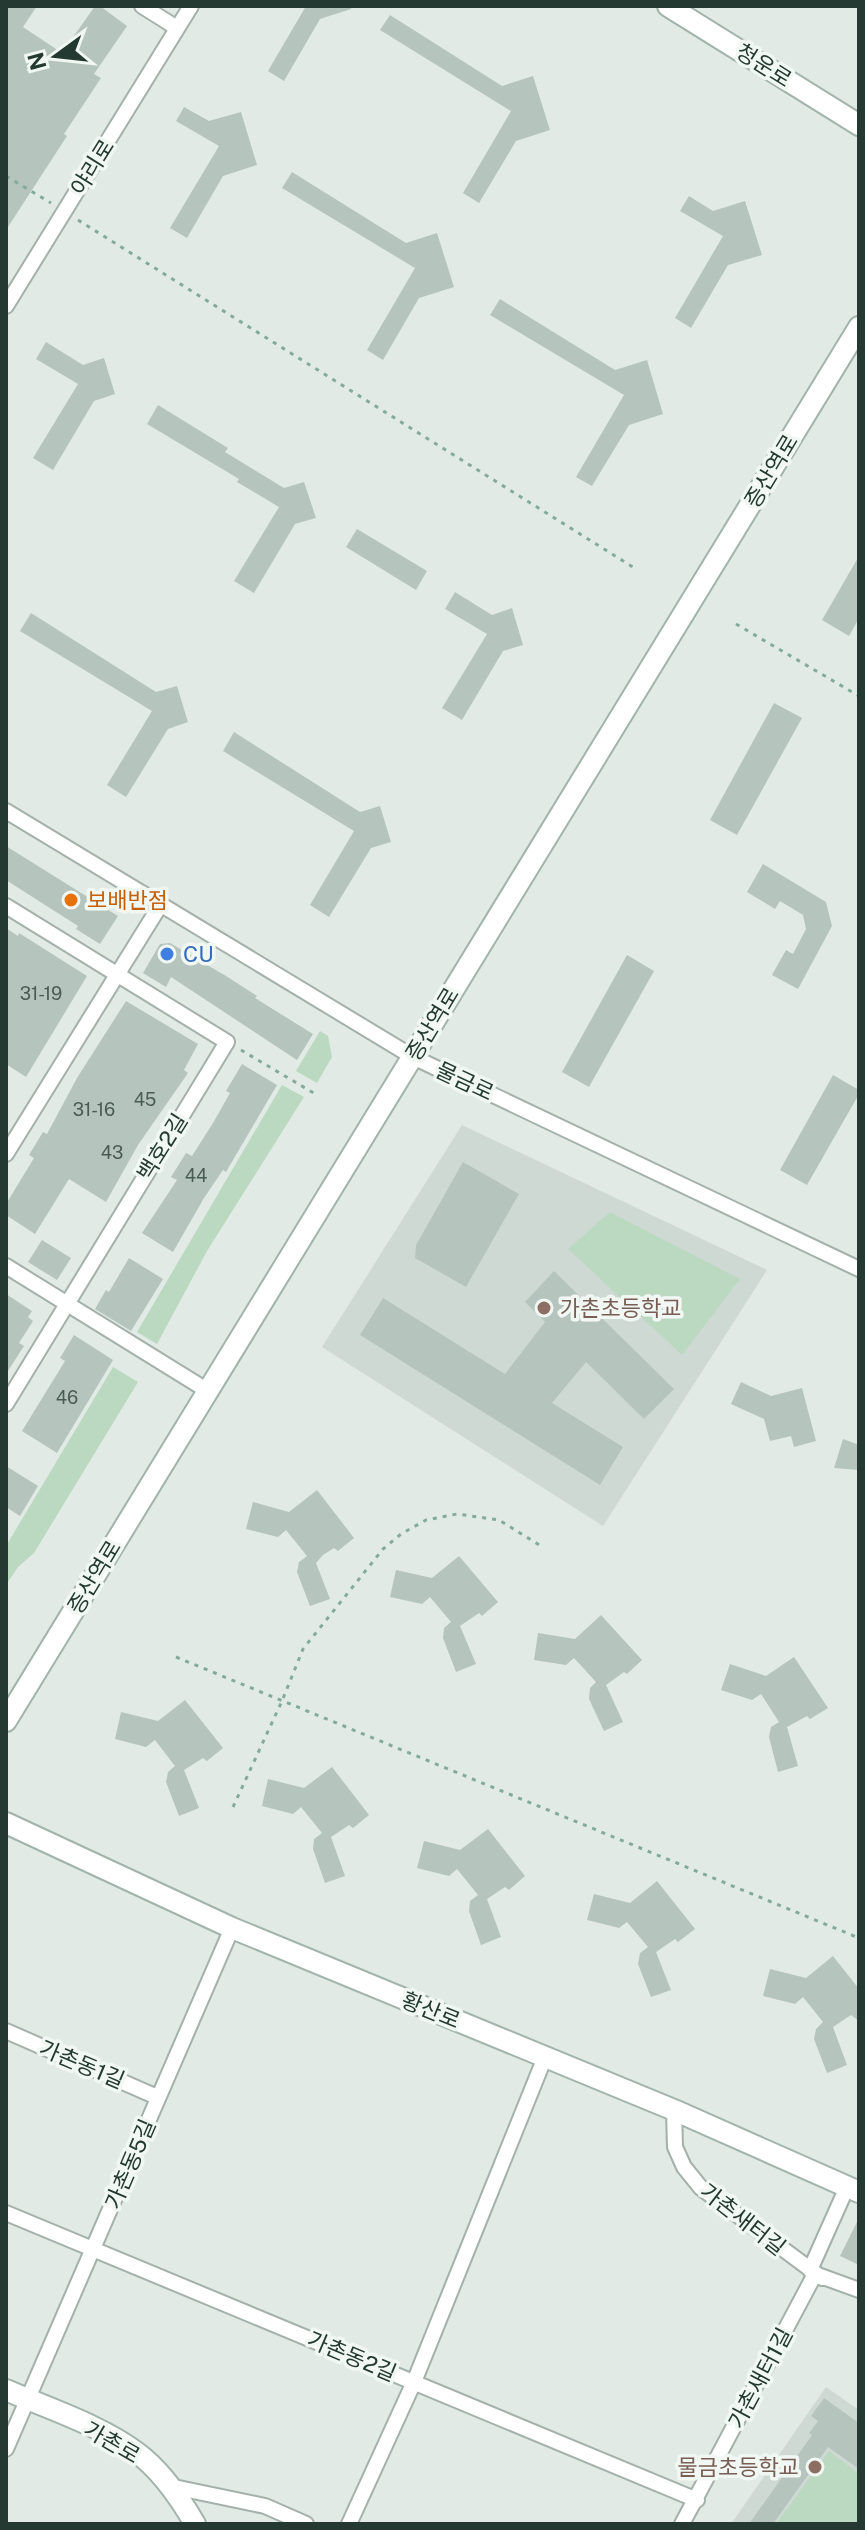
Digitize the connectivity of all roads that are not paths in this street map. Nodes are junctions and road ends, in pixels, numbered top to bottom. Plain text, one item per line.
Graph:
1 (142, 6) edge
2 (191, 6) edge
3 (668, 6) edge
4 (177, 28) junction
5 (859, 125) edge
6 (6, 306) edge
7 (859, 327) edge
8 (6, 811) edge
9 (161, 904) junction
10 (6, 907) edge
11 (116, 974) junction
12 (413, 1057) junction
13 (6, 1154) edge
14 (6, 1266) edge
15 (859, 1269) edge
16 (67, 1303) junction
17 (208, 1391) junction
18 (6, 1404) edge
19 (6, 1721) edge
20 (6, 1823) edge
21 (232, 1928) junction
22 (6, 2031) edge
23 (545, 2057) junction
24 (157, 2097) junction
25 (674, 2110) junction
26 (853, 2190) edge
27 (6, 2213) edge
28 (94, 2250) junction
29 (812, 2272) junction
30 (859, 2290) edge
31 (859, 2302) edge
32 (414, 2382) junction
33 (6, 2390) edge
34 (27, 2400) junction
35 (6, 2449) edge
36 (169, 2486) junction
37 (697, 2500) junction
38 (195, 2524) edge
39 (306, 2524) edge
40 (349, 2524) edge
41 (682, 2524) edge

1 - 4 street
2 - 4 street, 야리로
3 - 5 street, 청운로
4 - 6 street, 야리로
7 - 12 street, 증산역로
8 - 9 street, 물금로
9 - 11 street
9 - 12 street, 물금로
10 - 11 street
11 - 13 street
11 - 16 street, 백호2길
12 - 15 street, 물금로
12 - 17 street, 증산역로
14 - 16 street
16 - 17 street
16 - 18 street, 백호2길
17 - 19 street, 증산역로
20 - 21 street, 황산로
21 - 23 street, 황산로
21 - 24 street, 가촌동5길
22 - 24 street, 가촌동1길
23 - 25 street, 황산로
23 - 32 street
24 - 28 street, 가촌동5길
25 - 26 street, 황산로
25 - 29 street, 가촌새터길
26 - 29 street, 가촌새터1길
27 - 28 street, 가촌동2길
28 - 32 street, 가촌동2길
28 - 34 street, 가촌동5길
29 - 30 street, 가촌새터길
29 - 31 street, 가촌새터길
29 - 37 street, 가촌새터1길
32 - 37 street, 가촌동2길
32 - 40 street
33 - 34 street, 가촌로
34 - 35 street, 가촌동5길
34 - 36 street, 가촌로
36 - 38 street, 가촌로
36 - 39 street
37 - 41 street, 가촌새터1길

